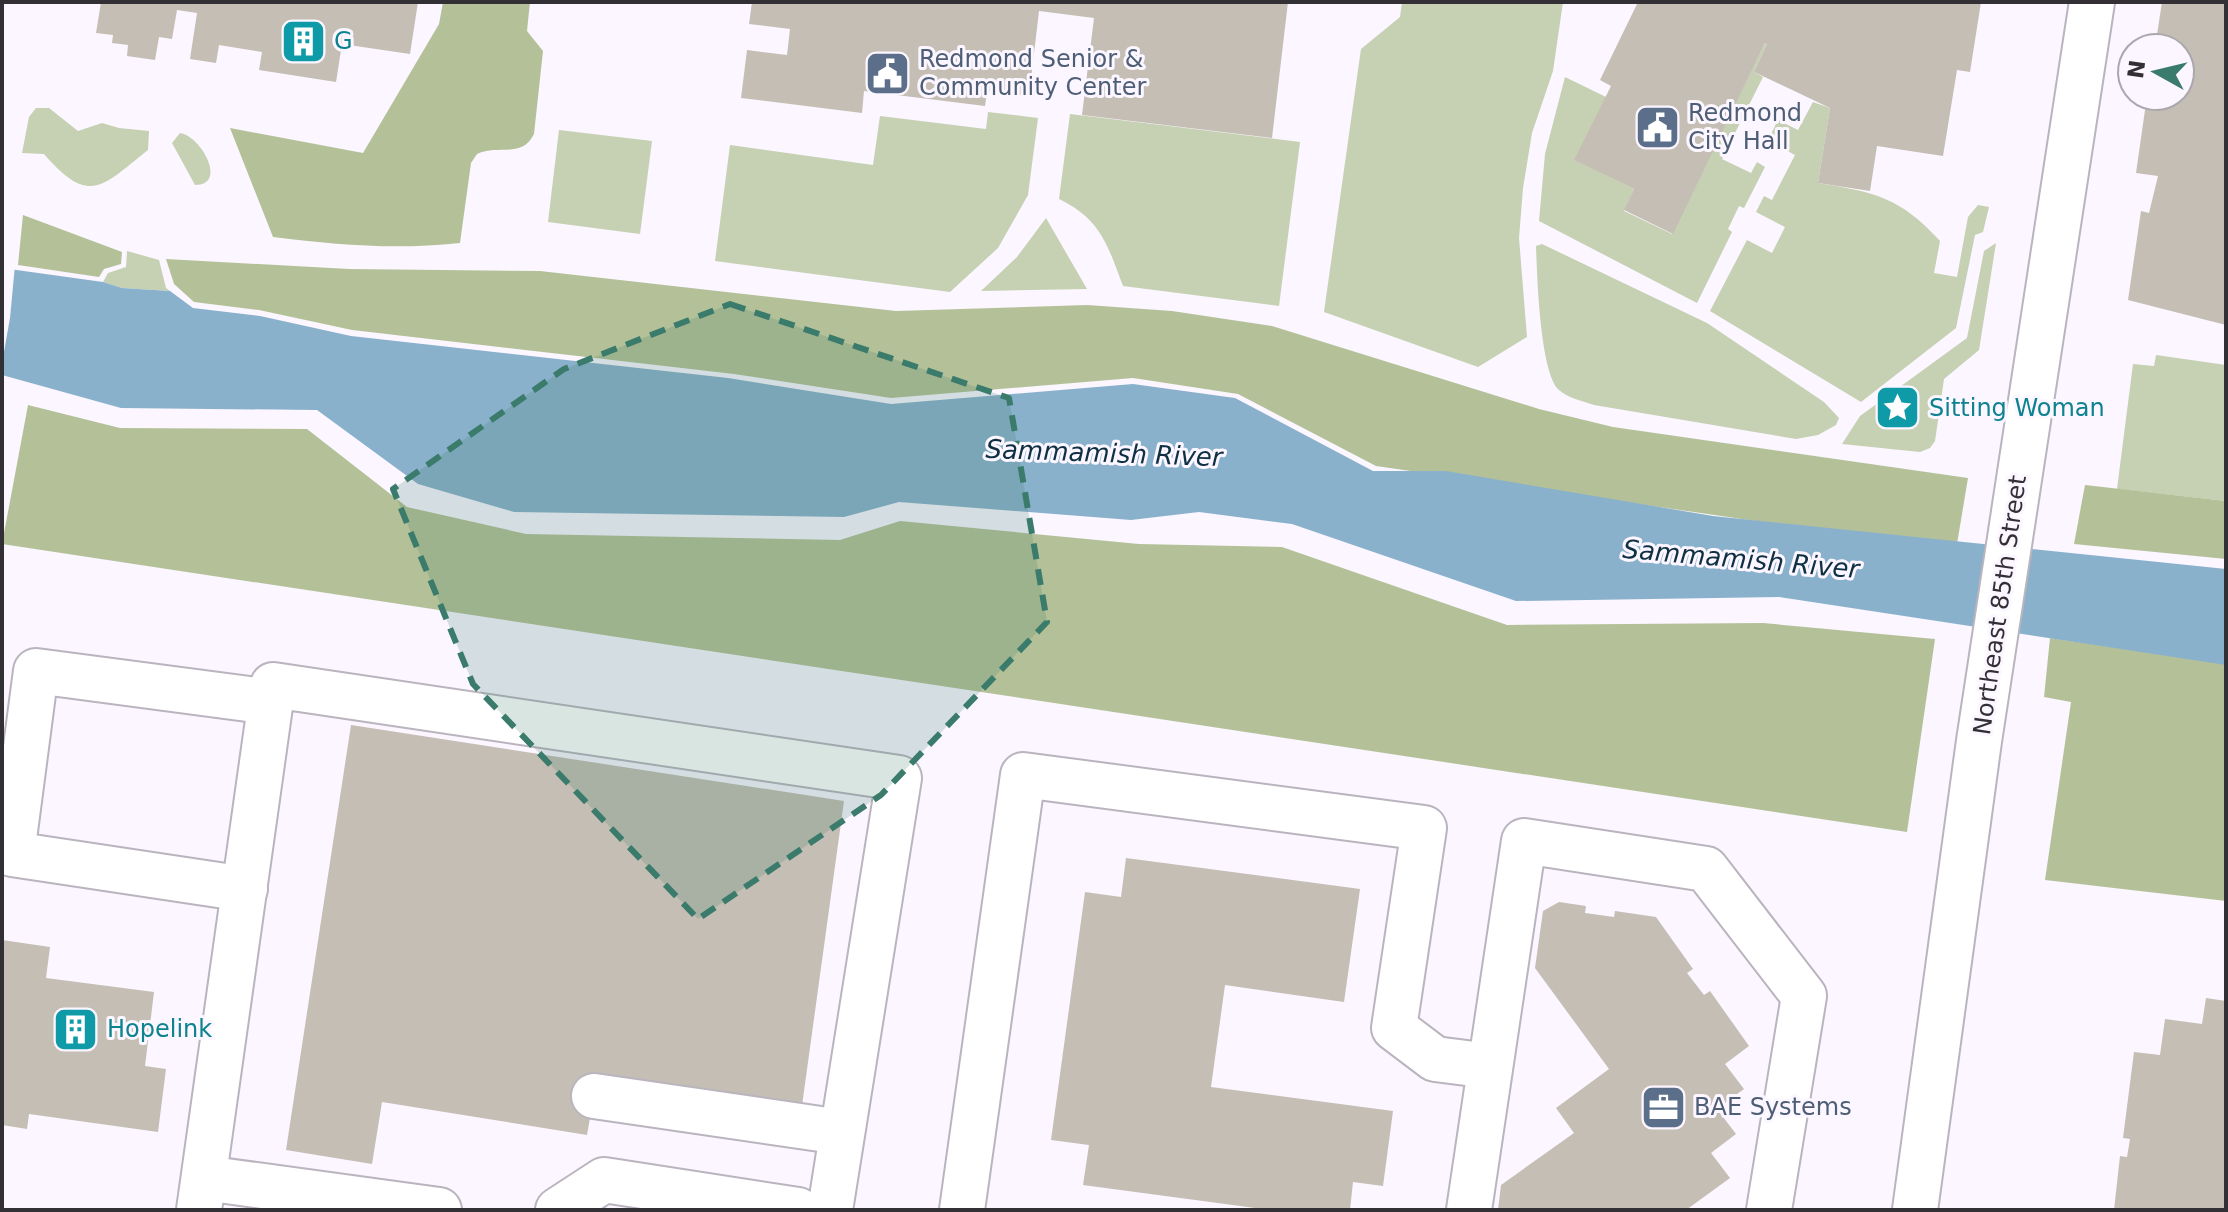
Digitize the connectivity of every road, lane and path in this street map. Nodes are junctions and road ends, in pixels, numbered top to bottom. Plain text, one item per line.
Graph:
1 (2092, 2) edge
2 (271, 702) junction
3 (245, 889) junction
4 (1490, 1066) junction
5 (594, 1096) dead end
6 (841, 1132) junction
7 (201, 1194) edge
8 (439, 1210) edge
9 (558, 1210) edge
10 (798, 1210) edge
11 (830, 1210) edge
12 (962, 1210) edge
13 (1469, 1210) edge
14 (1769, 1210) edge
15 (1915, 1210) edge

1 - 15 street, Northeast 85th Street
2 - 3 street
2 - 3 street
2 - 6 street
3 - 7 street
4 - 12 street
4 - 13 street
4 - 14 street
5 - 6 street
6 - 11 street
7 - 8 street
9 - 10 street

